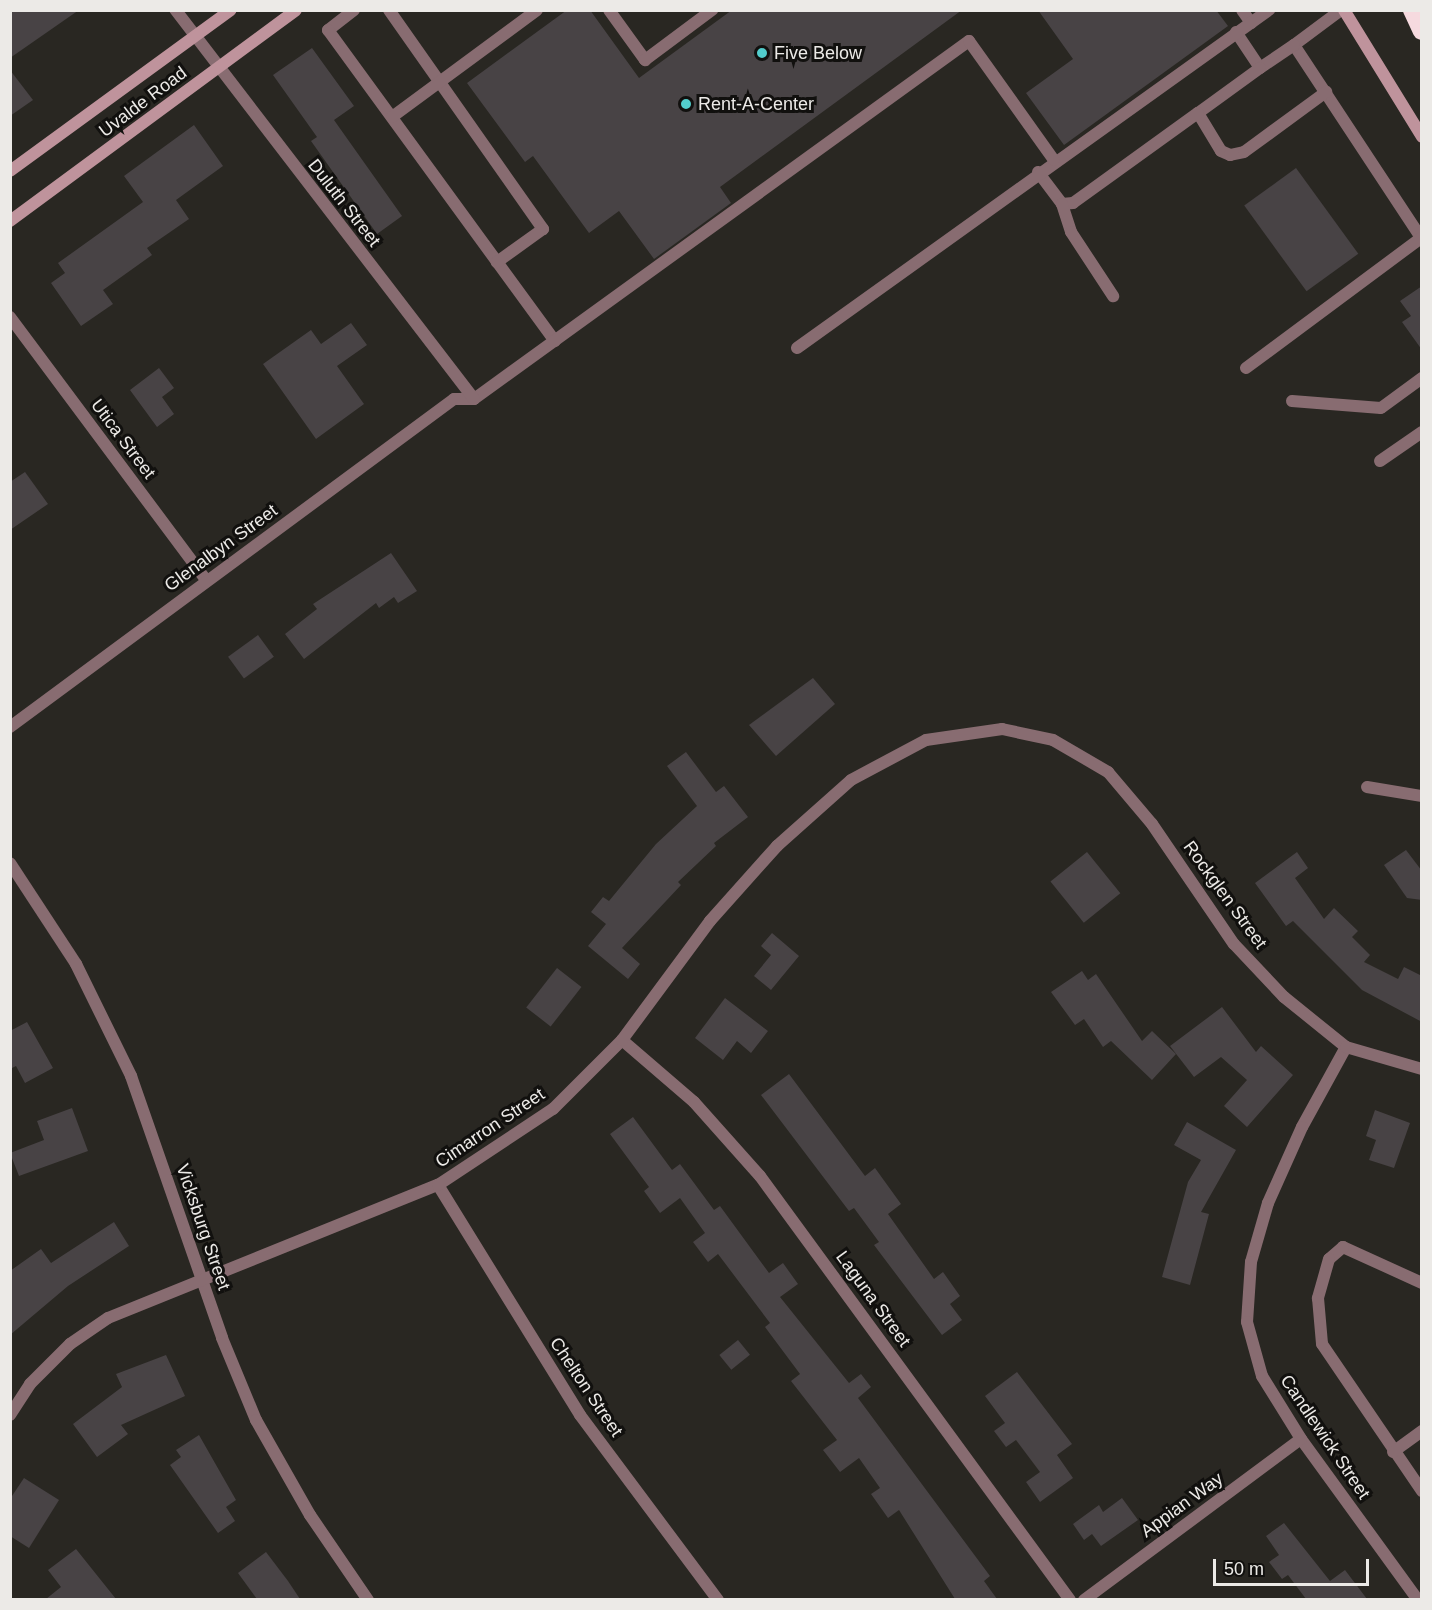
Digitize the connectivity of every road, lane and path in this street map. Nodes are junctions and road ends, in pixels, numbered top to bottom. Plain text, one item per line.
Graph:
1 (175, 10) edge
2 (231, 10) edge
3 (296, 10) edge
4 (354, 10) edge
5 (389, 10) edge
6 (537, 10) edge
7 (609, 10) edge
8 (712, 10) edge
9 (1242, 10) edge
10 (1269, 10) edge
11 (1343, 10) edge
12 (1412, 10) edge
13 (1251, 23) junction
14 (1422, 31) edge
15 (1236, 32) junction
16 (195, 38) junction
17 (1294, 45) junction
18 (1260, 68) junction
19 (218, 69) junction
20 (439, 82) junction
21 (1326, 92) junction
22 (1198, 113) junction
23 (392, 117) junction
24 (1422, 137) edge
25 (1054, 160) junction
26 (10, 171) edge
27 (1038, 172) junction
28 (1062, 204) junction
29 (10, 221) edge
30 (1421, 239) edge
31 (497, 262) junction
32 (1113, 296) dead end
33 (10, 317) edge
34 (555, 341) junction
35 (797, 348) dead end
36 (1246, 368) dead end
37 (1422, 378) edge
38 (474, 399) junction
39 (1293, 401) dead end
40 (1422, 432) edge
41 (1380, 461) dead end
42 (207, 581) junction
43 (10, 727) edge
44 (1078, 755) joint
45 (1367, 788) dead end
46 (1422, 796) edge
47 (10, 863) edge
48 (622, 1040) junction
49 (1346, 1047) junction
50 (1422, 1069) edge
51 (438, 1185) junction
52 (201, 1277) junction
53 (1422, 1283) edge
54 (10, 1415) edge
55 (1422, 1431) edge
56 (1301, 1439) junction
57 (1393, 1452) junction
58 (1422, 1491) edge
59 (368, 1599) edge
60 (717, 1599) edge
61 (1071, 1599) edge
62 (1084, 1599) edge
63 (1418, 1599) edge

1 - 16 street, Duluth Street
2 - 16 main road, Uvalde Road
3 - 19 main road, Uvalde Road
4 - 23 street
5 - 20 street
6 - 20 street
7 - 8 street
9 - 13 street
10 - 13 street
11 - 17 street
11 - 24 main road
12 - 14 highway
13 - 15 street
15 - 18 street
15 - 25 street
16 - 19 street, Duluth Street
16 - 26 main road, Uvalde Road
17 - 18 street
17 - 21 street
18 - 22 street
19 - 29 main road, Uvalde Road
19 - 38 street, Duluth Street
20 - 23 street
20 - 31 street
21 - 22 street
21 - 30 street
22 - 28 street
23 - 31 street
25 - 27 street
25 - 34 street
27 - 28 street
27 - 35 street
28 - 32 street
30 - 36 street
31 - 34 street
33 - 42 street, Utica Street
34 - 38 street
37 - 39 street
38 - 42 street, Glenalbyn Street
40 - 41 street
42 - 43 street, Glenalbyn Street
44 - 48 street, Cimarron Street
44 - 49 street, Rockglen Street
45 - 46 street
47 - 52 street, Vicksburg Street
48 - 51 street, Cimarron Street
48 - 61 street, Laguna Street
49 - 50 street, Rockglen Street
49 - 56 street, Candlewick Street
51 - 52 street, Cimarron Street
51 - 60 street, Chelton Street
52 - 54 street, Cimarron Street
52 - 59 street, Vicksburg Street
53 - 57 street
55 - 57 street
56 - 62 street, Appian Way
56 - 63 street, Candlewick Street
57 - 58 street

